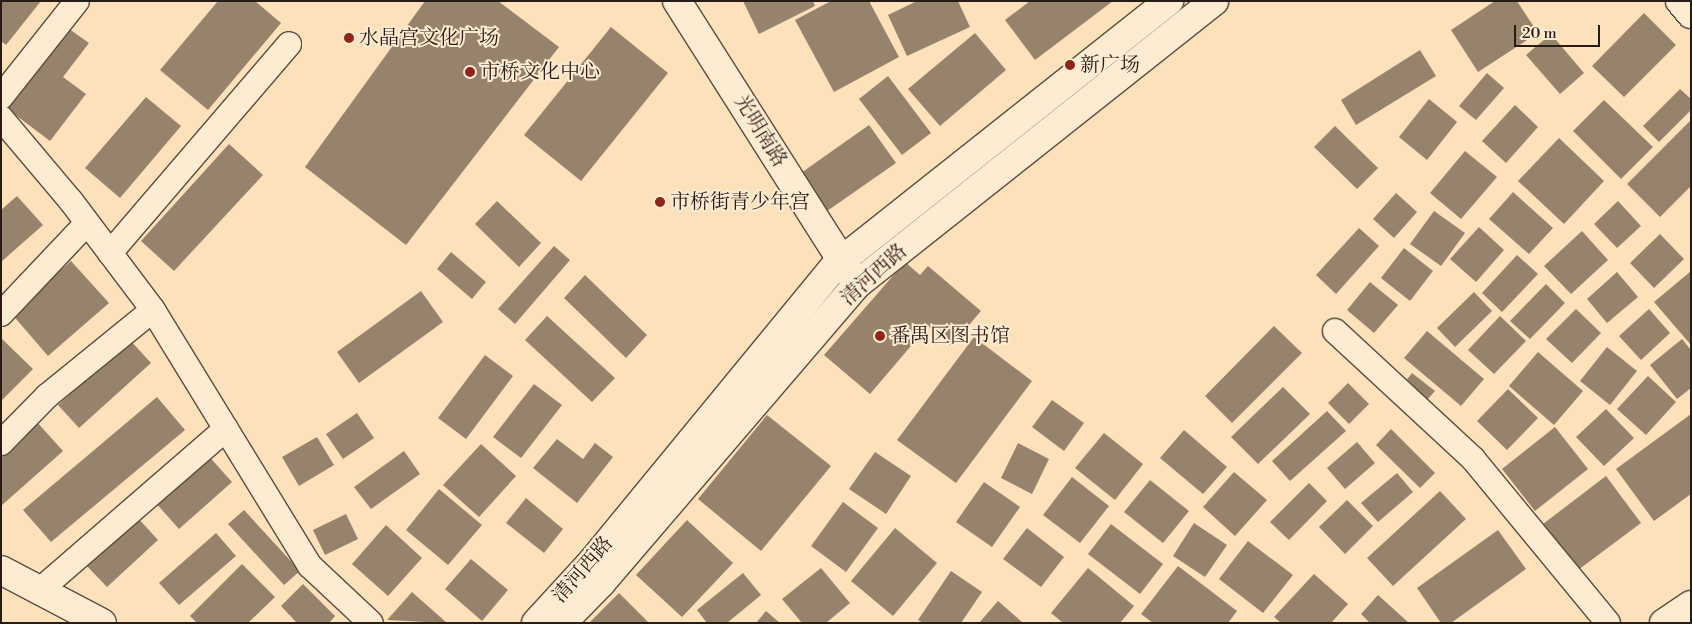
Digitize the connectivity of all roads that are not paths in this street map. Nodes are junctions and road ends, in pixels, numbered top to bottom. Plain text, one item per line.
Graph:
1 (77, 1) edge
2 (677, 1) edge
3 (1169, 1) edge
4 (1214, 1) edge
5 (1680, 1) edge
6 (1691, 14) edge
7 (289, 44) dead end
8 (1, 97) edge
9 (1, 118) edge
10 (88, 223) junction
11 (110, 253) junction
12 (842, 260) junction
13 (856, 285) junction
14 (153, 310) junction
15 (1, 314) edge
16 (1335, 331) dead end
17 (226, 429) junction
18 (1, 443) edge
19 (1, 570) edge
20 (40, 590) junction
21 (1691, 605) edge
22 (102, 623) edge
23 (371, 623) edge
24 (536, 623) edge
25 (562, 623) edge
26 (1608, 623) edge
27 (1664, 623) edge

1 - 8 street
2 - 12 street, 光明南路
3 - 12 street, 清河西路
4 - 13 street, 清河西路
5 - 6 street
7 - 11 street
9 - 10 street
10 - 11 street
10 - 15 street
11 - 14 street
12 - 13 street, 光明南路
12 - 24 street, 清河西路
13 - 25 street, 清河西路
14 - 17 street
14 - 18 street
16 - 26 street
17 - 20 street
17 - 23 street
19 - 20 street
20 - 22 street
21 - 27 street

